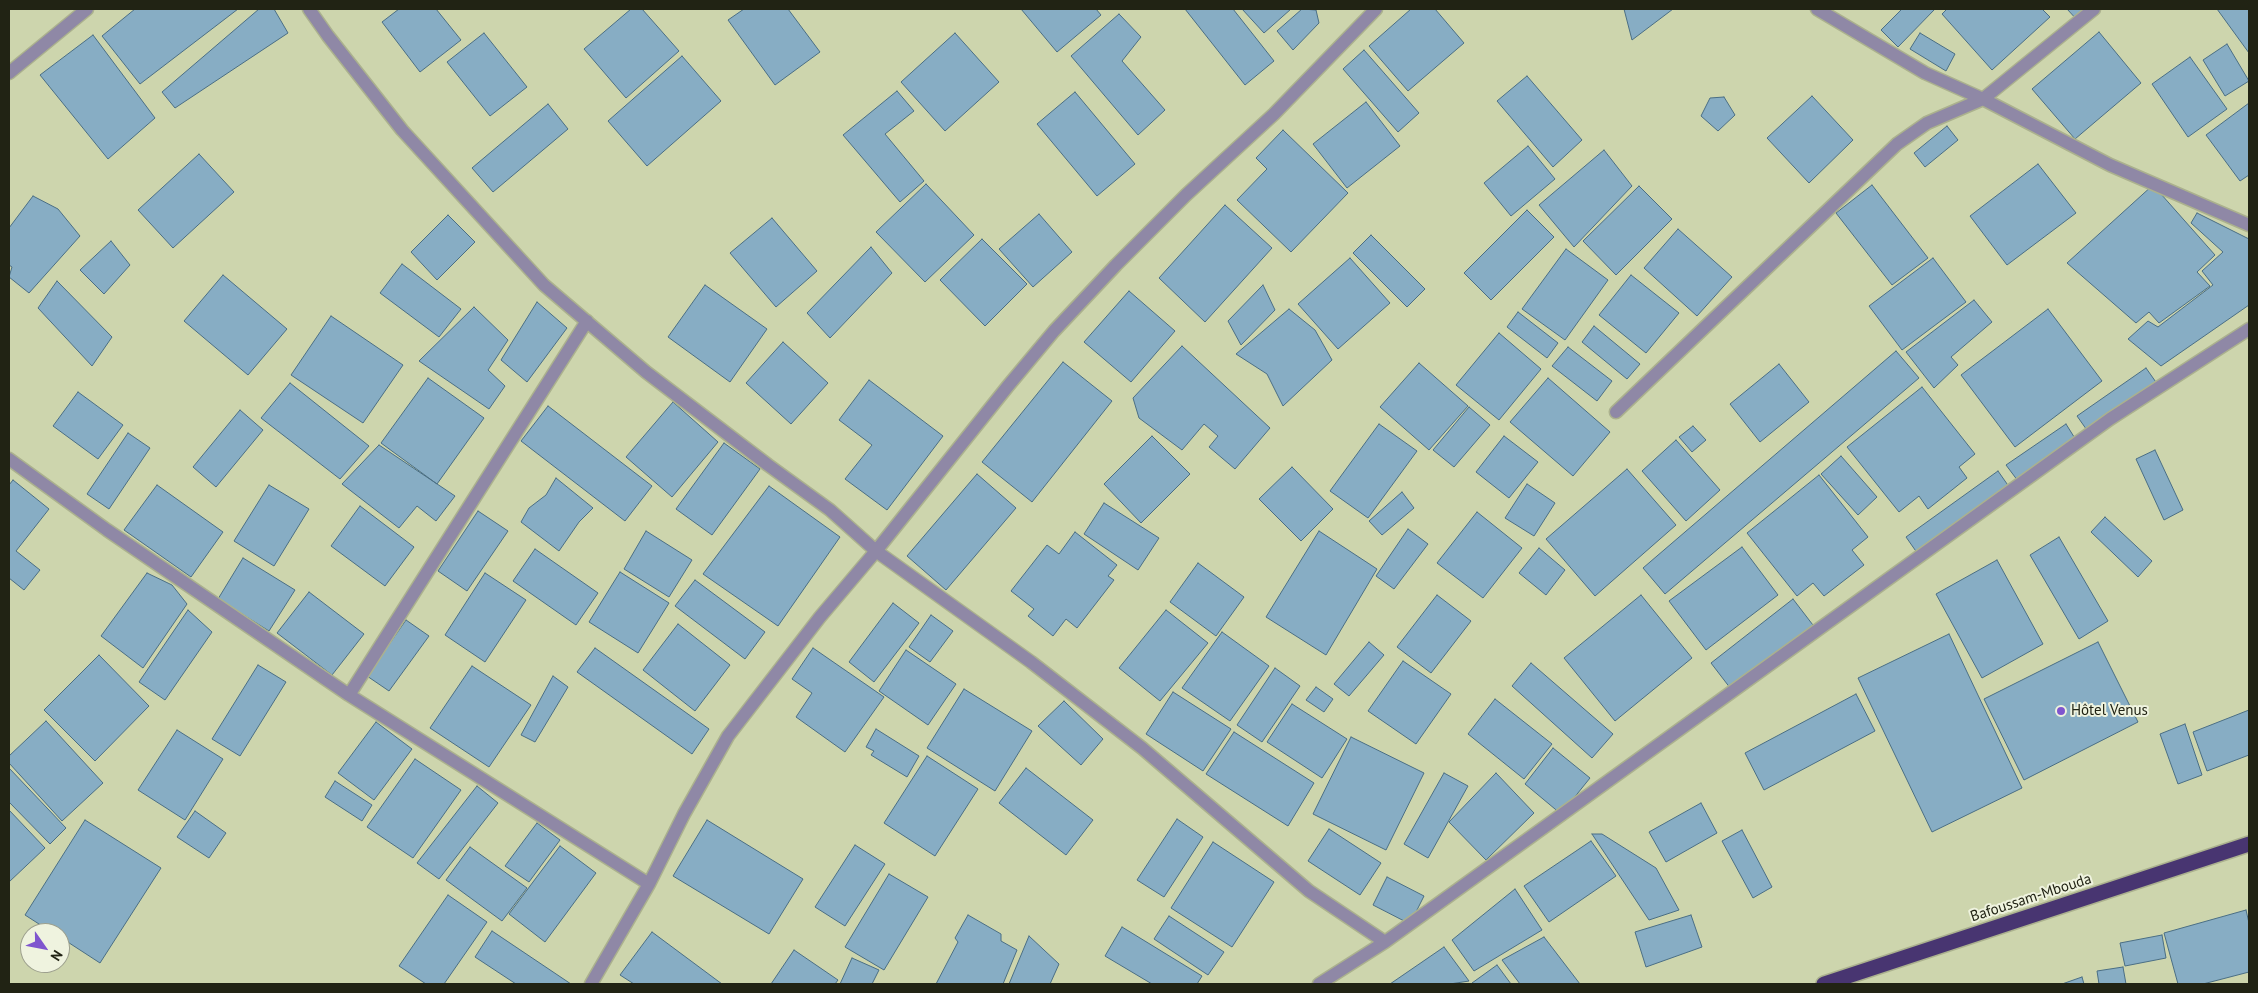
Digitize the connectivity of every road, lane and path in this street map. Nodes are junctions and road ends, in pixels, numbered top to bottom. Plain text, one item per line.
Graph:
1 (87, 9) edge
2 (309, 9) edge
3 (1376, 9) edge
4 (1817, 9) edge
5 (2094, 9) edge
6 (9, 73) edge
7 (1983, 99) junction
8 (2249, 224) edge
9 (587, 321) junction
10 (2249, 329) edge
11 (1616, 412) dead end
12 (9, 459) edge
13 (876, 551) junction
14 (349, 695) junction
15 (2249, 844) edge
16 (650, 884) junction
17 (1384, 942) junction
18 (591, 984) edge
19 (1319, 984) edge
20 (1824, 984) edge

1 - 6 street
2 - 9 street
3 - 13 street
4 - 7 street
5 - 7 street
7 - 8 street
7 - 11 street
9 - 13 street
9 - 14 street
10 - 17 street
12 - 14 street
13 - 16 street
13 - 17 street
14 - 16 street
15 - 20 highway, Bafoussam-Mbouda
16 - 18 street
17 - 19 street

